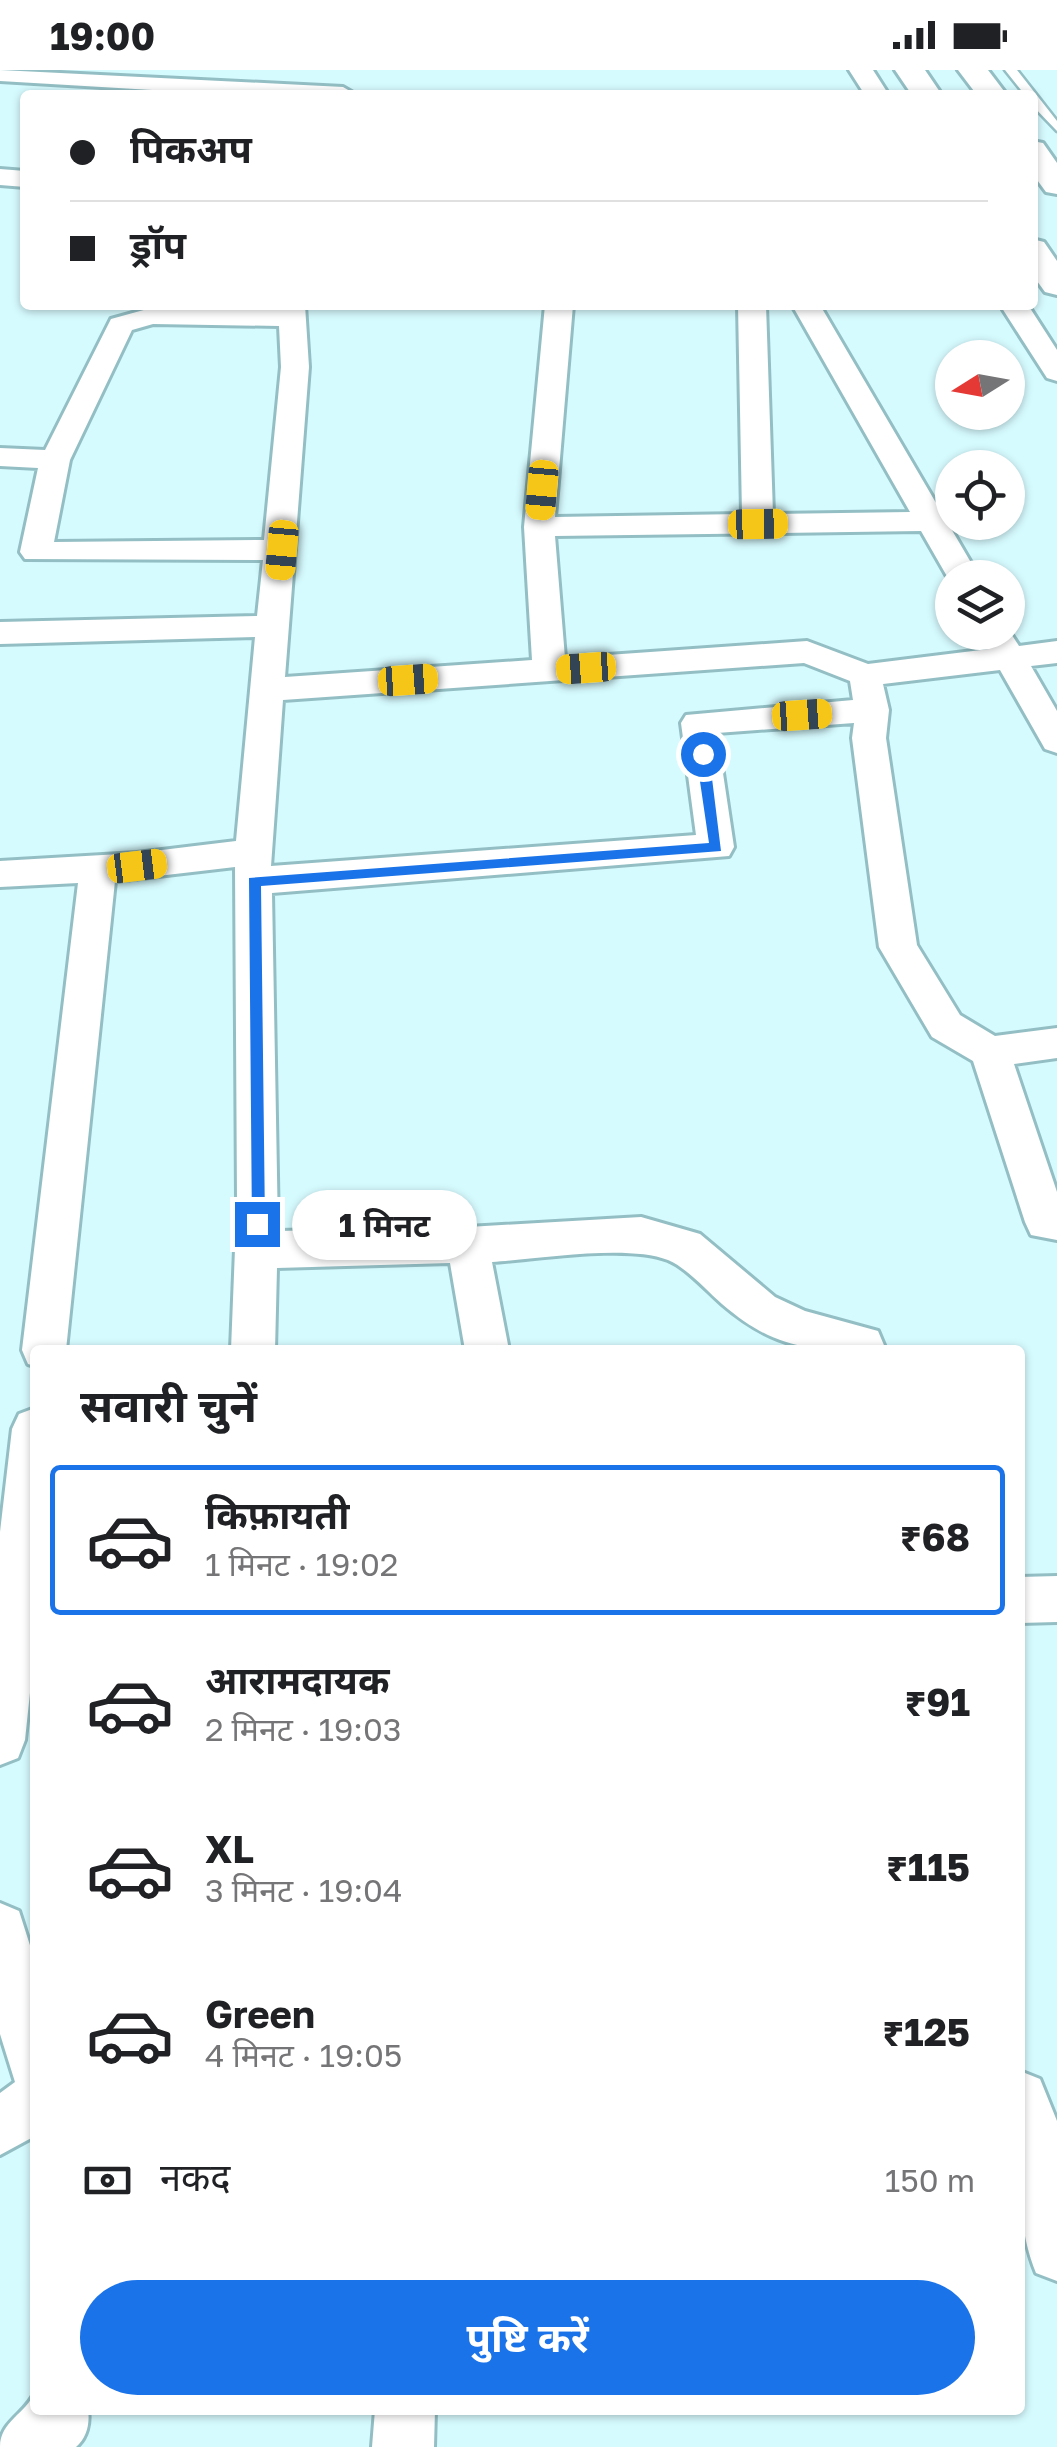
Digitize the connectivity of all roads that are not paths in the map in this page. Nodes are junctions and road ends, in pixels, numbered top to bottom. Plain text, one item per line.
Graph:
1 (973, 70) edge
2 (1011, 70) edge
3 (0, 74) edge
4 (347, 90) edge
5 (988, 90) edge
6 (1027, 90) edge
7 (1038, 104) edge
8 (1057, 128) edge
9 (1038, 158) edge
10 (1057, 184) edge
11 (1038, 258) edge
12 (1057, 285) edge
13 (559, 310) edge
14 (752, 310) edge
15 (809, 310) edge
16 (1017, 310) edge
17 (291, 312) edge
18 (1057, 372) edge
19 (0, 457) edge
20 (55, 460) junction
21 (932, 521) junction
22 (758, 524) junction
23 (539, 528) junction
24 (282, 550) junction
25 (954, 560) edge
26 (271, 626) junction
27 (0, 632) edge
28 (1025, 648) edge
29 (979, 650) edge
30 (1006, 650) edge
31 (1057, 652) edge
32 (550, 670) junction
33 (865, 674) junction
34 (266, 690) junction
35 (872, 710) junction
36 (1057, 741) edge
37 (254, 867) junction
38 (98, 868) junction
39 (0, 874) edge
40 (1057, 1043) edge
41 (990, 1052) junction
42 (1057, 1222) edge
43 (468, 1244) junction
44 (256, 1250) junction
45 (45, 1345) edge
46 (253, 1345) edge
47 (487, 1345) edge
48 (862, 1345) edge
49 (30, 1473) edge
50 (1057, 1599) edge
51 (1025, 1600) edge
52 (0, 1740) edge
53 (0, 1930) edge
54 (30, 2044) edge
55 (30, 2106) edge
56 (1025, 2112) edge
57 (0, 2127) edge
58 (1057, 2252) edge
59 (58, 2415) edge
60 (405, 2415) edge
61 (27, 2447) edge
62 (403, 2447) edge

1 - 5 street
2 - 6 lane
3 - 4 street
7 - 8 lane
9 - 10 street
11 - 12 street
13 - 23 street
14 - 22 street
15 - 21 street
16 - 18 street
17 - 20 street
17 - 24 street
19 - 20 street
20 - 24 street
21 - 22 street
21 - 25 street
22 - 23 street
23 - 32 street
24 - 26 street
26 - 27 street
26 - 34 street
28 - 31 street
29 - 33 street
30 - 36 street
32 - 33 street
32 - 34 street
33 - 35 street
34 - 37 street
35 - 37 street
35 - 41 street
37 - 38 street
37 - 44 street
38 - 39 street
38 - 45 street
40 - 41 street
41 - 42 street
43 - 44 street
43 - 47 street
43 - 48 street
44 - 46 street
49 - 52 street
50 - 51 street
53 - 54 street
55 - 57 street
56 - 58 street
59 - 61 street
60 - 62 street

